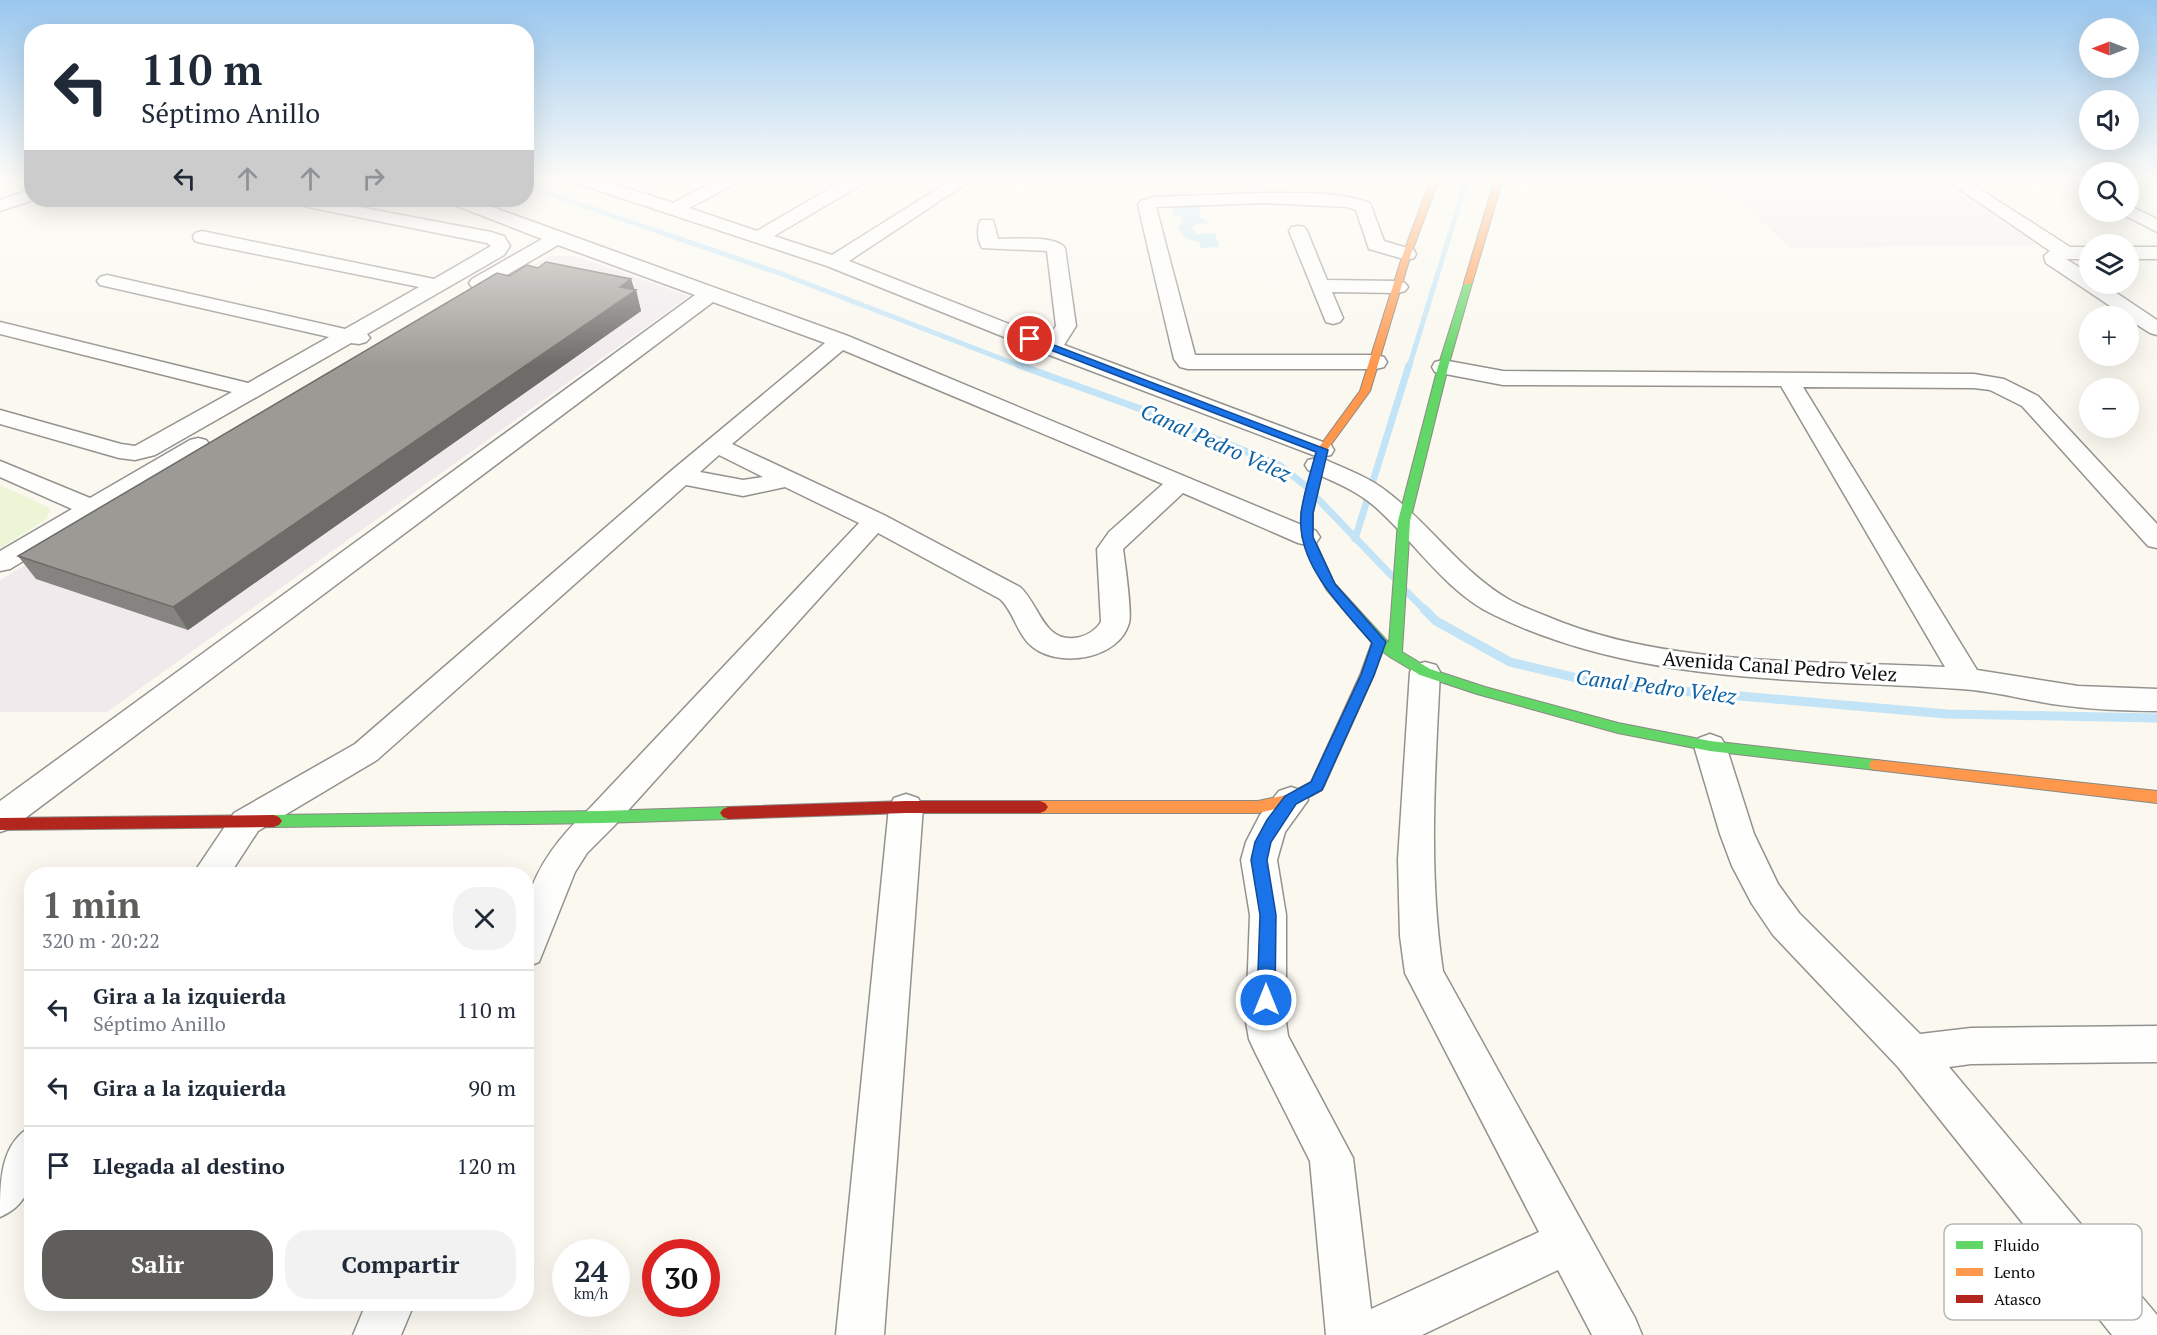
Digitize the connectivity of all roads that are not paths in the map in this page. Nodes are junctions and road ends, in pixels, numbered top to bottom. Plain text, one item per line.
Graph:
1 (223, 241) edge
2 (497, 241) edge
3 (551, 241) edge
4 (566, 241) edge
5 (772, 241) edge
6 (867, 241) edge
7 (989, 241) edge
8 (1156, 241) edge
9 (1302, 241) edge
10 (1375, 241) edge
11 (1412, 241) edge
12 (1481, 241) edge
13 (2048, 241) edge
14 (2066, 253) junction
15 (2079, 253) edge
16 (2139, 253) edge
17 (2157, 253) edge
18 (1407, 254) junction
19 (834, 262) junction
20 (2079, 276) edge
21 (107, 281) dead end
22 (437, 285) junction
23 (1320, 286) junction
24 (1398, 287) junction
25 (711, 294) junction
26 (2106, 294) edge
27 (1333, 318) dead end
28 (0, 328) edge
29 (2157, 329) edge
30 (348, 335) junction
31 (840, 341) junction
32 (373, 342) junction
33 (1278, 345) dead end
34 (1052, 348) junction
35 (1378, 357) junction
36 (1443, 368) junction
37 (1786, 378) junction
38 (251, 390) junction
39 (0, 417) edge
40 (716, 445) junction
41 (1319, 462) junction
42 (0, 468) edge
43 (680, 476) junction
44 (789, 479) junction
45 (1180, 482) junction
46 (91, 508) junction
47 (875, 521) junction
48 (1404, 521) junction
49 (1307, 537) junction
50 (2157, 540) edge
51 (0, 563) edge
52 (1379, 642) junction
53 (1410, 663) junction
54 (1967, 679) junction
55 (2157, 700) edge
56 (1710, 746) junction
57 (2157, 797) edge
58 (1291, 800) junction
59 (906, 807) junction
60 (602, 816) junction
61 (0, 819) edge
62 (246, 822) junction
63 (0, 824) edge
64 (216, 867) edge
65 (534, 931) edge
66 (2157, 1044) edge
67 (1912, 1054) junction
68 (24, 1159) edge
69 (0, 1195) edge
70 (2052, 1224) edge
71 (1566, 1242) junction
72 (387, 1311) edge
73 (2131, 1320) edge
74 (378, 1335) edge
75 (860, 1335) edge
76 (1350, 1335) edge
77 (1369, 1335) edge
78 (1618, 1335) edge
79 (2143, 1335) edge

1 - 22 street
2 - 22 street
3 - 32 street
4 - 25 street
5 - 19 street, Avenida Canal Pedro Velez
6 - 19 street
7 - 34 street
8 - 35 street
9 - 23 street
10 - 18 street
11 - 18 street
12 - 36 street
13 - 14 street
14 - 15 street
14 - 20 street
16 - 17 street
18 - 24 street
19 - 34 street, Avenida Canal Pedro Velez
21 - 30 street
22 - 30 street
23 - 24 street
23 - 27 street
24 - 35 street
25 - 31 street
25 - 61 street
26 - 29 street
28 - 38 street
30 - 32 street
30 - 38 street
31 - 40 street
31 - 45 street
32 - 46 street
33 - 35 street
34 - 41 street, Avenida Canal Pedro Velez
35 - 41 street
36 - 37 street
36 - 48 street
37 - 50 street
37 - 54 street
38 - 39 street
40 - 43 street
40 - 44 street
41 - 48 street, Avenida Canal Pedro Velez
41 - 49 street
42 - 46 street
43 - 44 street
43 - 62 street
44 - 47 street
45 - 47 street
45 - 49 street
46 - 51 street
47 - 60 street
48 - 53 street
48 - 54 street, Avenida Canal Pedro Velez
49 - 52 street
52 - 53 street
52 - 58 street
53 - 56 street
53 - 71 street
54 - 55 street, Avenida Canal Pedro Velez
56 - 57 street
56 - 67 street
58 - 59 street
58 - 76 street
59 - 60 street
59 - 75 street
60 - 62 street
60 - 65 street
62 - 63 street
62 - 64 street
66 - 67 street
67 - 70 street
68 - 69 street
71 - 77 street
71 - 78 street
72 - 74 street
73 - 79 street

